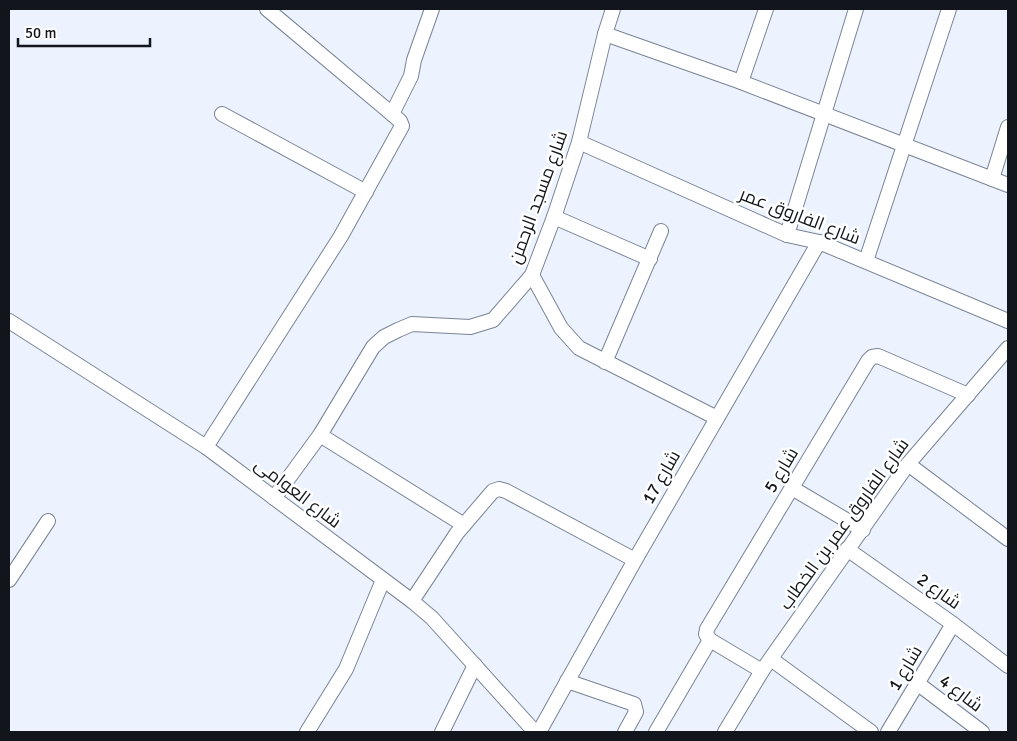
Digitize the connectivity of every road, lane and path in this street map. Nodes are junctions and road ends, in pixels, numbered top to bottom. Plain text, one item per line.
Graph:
1 (267, 9) edge
2 (432, 9) edge
3 (613, 9) edge
4 (766, 9) edge
5 (856, 9) edge
6 (949, 9) edge
7 (605, 34) junction
8 (741, 82) junction
9 (222, 114) dead end
10 (392, 114) junction
11 (825, 114) junction
12 (1008, 127) edge
13 (579, 142) junction
14 (906, 144) junction
15 (992, 179) junction
16 (1008, 185) edge
17 (366, 192) junction
18 (554, 217) junction
19 (661, 231) dead end
20 (787, 234) junction
21 (819, 242) junction
22 (650, 259) junction
23 (866, 261) junction
24 (532, 275) junction
25 (9, 320) edge
26 (1008, 321) edge
27 (1008, 348) edge
28 (605, 362) junction
29 (968, 395) junction
30 (717, 418) junction
31 (320, 435) junction
32 (206, 447) junction
33 (908, 464) junction
34 (792, 488) junction
35 (274, 498) junction
36 (48, 521) dead end
37 (464, 525) junction
38 (863, 530) junction
39 (1008, 539) edge
40 (847, 549) junction
41 (635, 560) junction
42 (10, 577) edge
43 (383, 580) junction
44 (412, 601) junction
45 (953, 624) junction
46 (710, 640) junction
47 (771, 659) junction
48 (475, 665) junction
49 (1008, 666) edge
50 (762, 671) junction
51 (567, 681) junction
52 (917, 683) junction
53 (307, 732) edge
54 (442, 732) edge
55 (535, 732) edge
56 (539, 732) edge
57 (624, 732) edge
58 (656, 732) edge
59 (725, 732) edge
60 (871, 732) edge
61 (888, 732) edge
62 (982, 732) edge

1 - 10 street
2 - 10 street
3 - 7 street, شارع مسجد الرحمن
4 - 8 street
5 - 11 street
6 - 14 street
7 - 8 street
7 - 13 street, شارع مسجد الرحمن
8 - 11 street
9 - 17 street
10 - 17 street
11 - 14 street
11 - 20 street
12 - 15 street
13 - 18 street, شارع مسجد الرحمن
13 - 20 street, شارع الفاروق عمر
14 - 15 street
14 - 23 street
15 - 16 street
17 - 32 street
18 - 22 street
18 - 24 street, شارع مسجد الرحمن
19 - 22 street
20 - 21 street, شارع الفاروق عمر
21 - 23 street, شارع الفاروق عمر
21 - 30 street, شارع 17
22 - 28 street
23 - 26 street, شارع الفاروق عمر
24 - 28 street
24 - 31 street, شارع مسجد الرحمن
25 - 32 street, شارع العوامى
27 - 29 street, شارع الفاروق عمر بن الخطاب
28 - 30 street
29 - 33 street, شارع الفاروق عمر بن الخطاب
29 - 34 street, شارع 5
30 - 41 street, شارع 17
31 - 35 street, شارع مسجد الرحمن
31 - 37 street
32 - 35 street, شارع العوامى
33 - 38 street, شارع الفاروق عمر بن الخطاب
33 - 39 street
34 - 38 street
34 - 46 street, شارع 5
35 - 43 street, شارع العوامى
36 - 42 street
37 - 41 street
37 - 44 street
38 - 40 street, شارع الفاروق عمر بن الخطاب
40 - 45 street, شارع 2
40 - 47 street, شارع الفاروق عمر بن الخطاب
41 - 51 street, شارع 17
43 - 44 street, شارع العوامى
43 - 53 street
44 - 48 street, شارع العوامى
45 - 49 street, شارع 2
45 - 52 street, شارع 1
46 - 50 street
46 - 58 street
47 - 50 street, شارع الفاروق عمر بن الخطاب
47 - 60 street
48 - 54 street
48 - 55 street, شارع العوامى
50 - 59 street, شارع الفاروق عمر بن الخطاب
51 - 56 street, شارع 17
51 - 57 street
52 - 61 street, شارع 1
52 - 62 street, شارع 4

